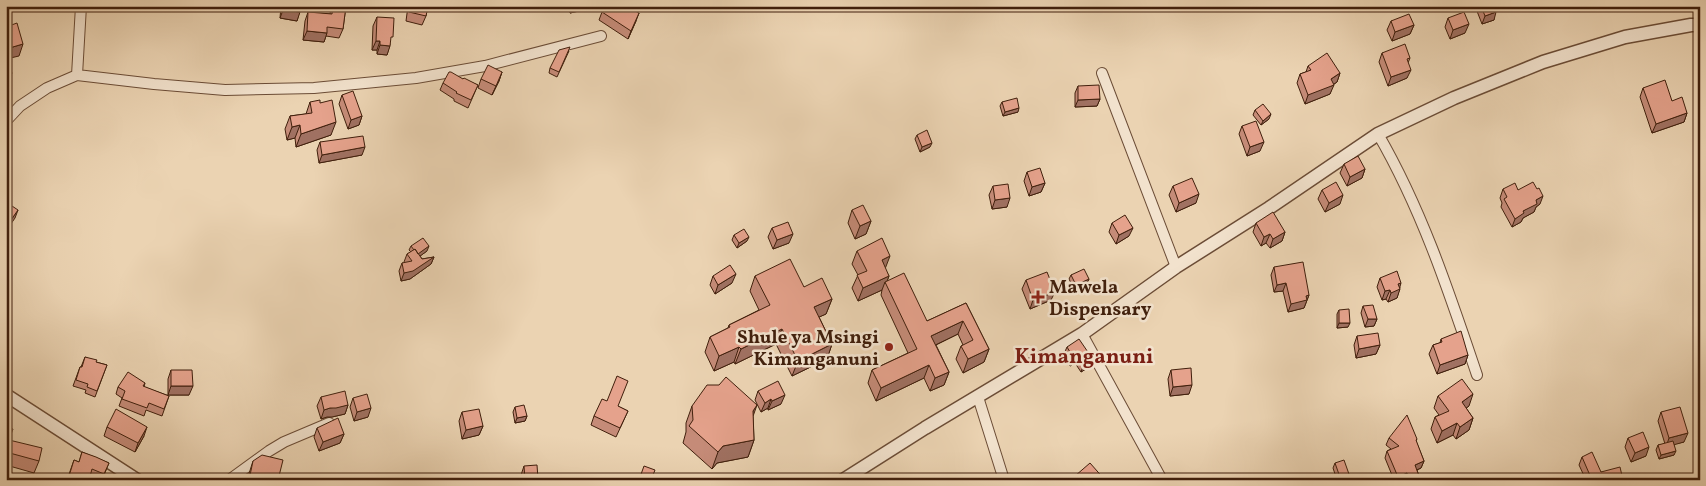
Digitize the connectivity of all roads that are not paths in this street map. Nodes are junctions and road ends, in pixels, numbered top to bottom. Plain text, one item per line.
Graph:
1 (80, 6) edge
2 (1700, 25) edge
3 (601, 36) dead end
4 (1102, 73) dead end
5 (76, 75) junction
6 (6, 120) edge
7 (1378, 134) junction
8 (1176, 267) junction
9 (1082, 334) junction
10 (1477, 375) dead end
11 (6, 395) edge
12 (978, 397) junction
13 (329, 422) edge
14 (137, 480) edge
15 (228, 480) edge
16 (844, 480) edge
17 (1004, 480) edge
18 (1162, 480) edge

1 - 5 street
2 - 7 street
3 - 5 street
4 - 8 street
5 - 6 street
7 - 8 street
7 - 10 street
8 - 9 street
9 - 12 street
9 - 18 street
11 - 14 street
12 - 16 street
12 - 17 street
13 - 15 street

